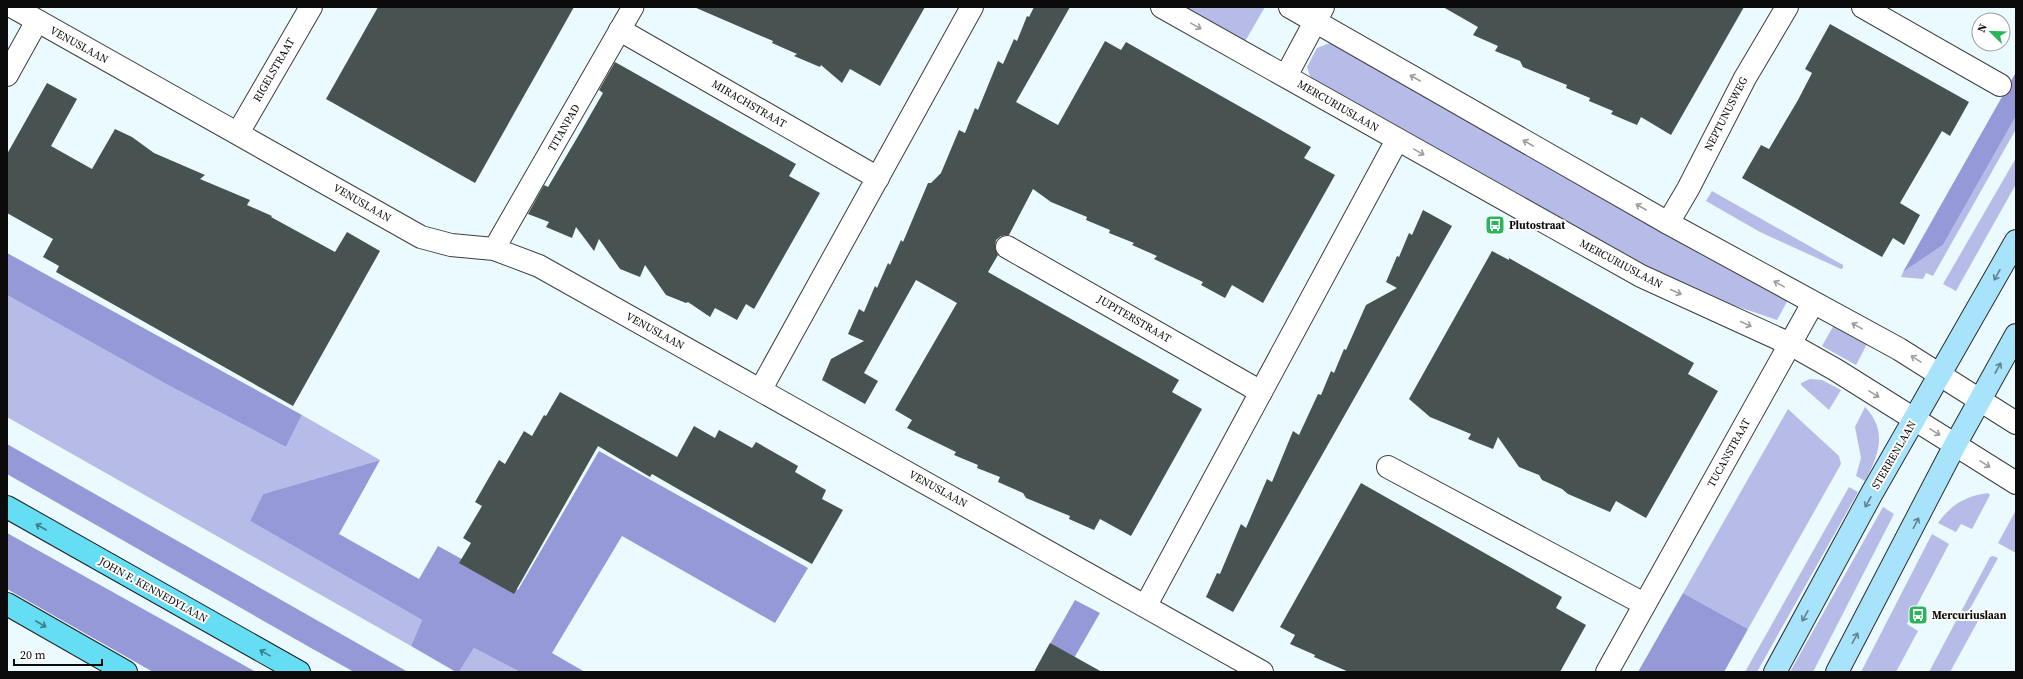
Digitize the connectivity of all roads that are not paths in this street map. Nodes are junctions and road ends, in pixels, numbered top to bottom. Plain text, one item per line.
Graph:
1 (13, 7) edge
2 (311, 7) edge
3 (633, 7) edge
4 (972, 7) edge
5 (1162, 7) edge
6 (1290, 7) edge
7 (1787, 7) edge
8 (1863, 7) edge
9 (1319, 14) edge
10 (37, 21) junction
11 (620, 30) junction
12 (7, 75) edge
13 (1286, 76) junction
14 (2000, 85) dead end
15 (238, 133) junction
16 (1396, 140) junction
17 (878, 178) junction
18 (1668, 223) junction
19 (2016, 241) edge
20 (1007, 247) dead end
21 (494, 249) junction
22 (1814, 303) junction
23 (2016, 335) edge
24 (1790, 344) junction
25 (1939, 374) junction
26 (761, 389) junction
27 (1261, 392) junction
28 (1980, 400) junction
29 (1914, 419) junction
30 (2016, 423) edge
31 (1955, 445) junction
32 (1388, 467) dead end
33 (2016, 483) edge
34 (7, 507) edge
35 (7, 604) edge
36 (1644, 604) junction
37 (1146, 606) junction
38 (126, 672) edge
39 (299, 672) edge
40 (1262, 672) edge
41 (1607, 672) edge
42 (1775, 672) edge
43 (1837, 672) edge

1 - 10 street, VENUSLAAN
2 - 15 street, RIGELSTRAAT
3 - 11 street, TITANPAD
4 - 17 street
5 -> 13 street, MERCURIUSLAAN
6 - 9 street
7 - 18 street, NEPTUNUSWEG
8 - 14 street
9 - 13 street
18 -> 9 street
10 - 12 street, VENUSLAAN
10 - 15 street, VENUSLAAN
11 - 17 street, MIRACHSTRAAT
11 - 21 street, TITANPAD
13 - 16 street, MERCURIUSLAAN
15 - 21 street, VENUSLAAN
16 -> 24 street, MERCURIUSLAAN
16 - 27 street
17 - 26 street
22 -> 18 street
19 -> 25 main road, STERRENLAAN
20 - 27 street, JUPITERSTRAAT
21 - 26 street, VENUSLAAN
22 - 24 street, TUCANSTRAAT
25 -> 22 street
28 -> 23 main road
24 -> 29 street, MERCURIUSLAAN
24 - 36 street, TUCANSTRAAT
25 - 28 street
25 - 29 main road, STERRENLAAN
26 - 37 street, VENUSLAAN
27 - 37 street
28 - 30 street
28 - 31 main road
29 -> 31 street, MERCURIUSLAAN
29 -> 42 main road, STERRENLAAN
31 -> 33 street, MERCURIUSLAAN
43 -> 31 main road
32 - 36 street
39 -> 34 main road, JOHN F. KENNEDYLAAN
35 -> 38 main road
36 - 41 street, TUCANSTRAAT
37 - 40 street, VENUSLAAN

